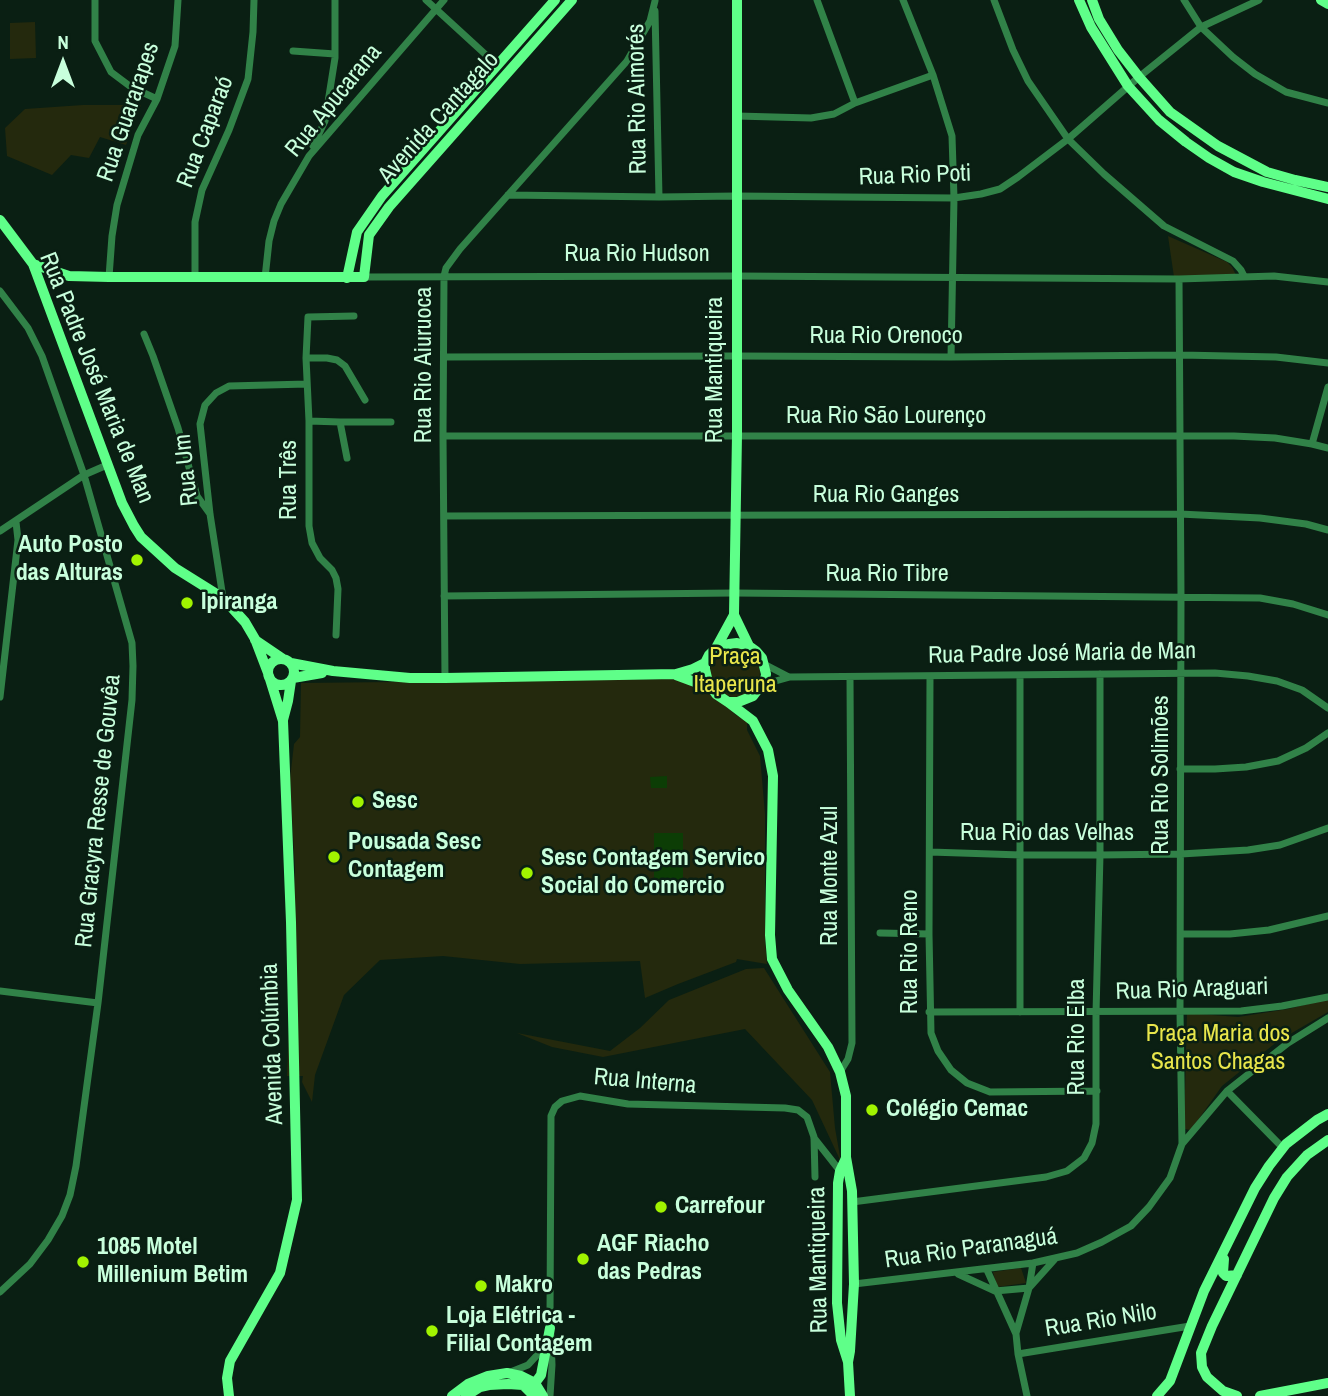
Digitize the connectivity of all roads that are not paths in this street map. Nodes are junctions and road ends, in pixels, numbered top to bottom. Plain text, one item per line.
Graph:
1 (95, 0) edge
2 (178, 0) edge
3 (254, 0) edge
4 (335, 0) edge
5 (426, 0) edge
6 (444, 0) edge
7 (555, 0) edge
8 (572, 0) edge
9 (737, 0) edge
10 (817, 0) edge
11 (903, 0) edge
12 (994, 0) edge
13 (1079, 0) edge
14 (1092, 0) edge
15 (1184, 0) edge
16 (1259, 0) edge
17 (1321, 0) edge
18 (655, 1) edge
19 (1328, 4) edge
20 (436, 9) junction
21 (1201, 27) junction
22 (293, 51) dead end
23 (335, 54) junction
24 (498, 65) junction
25 (933, 75) junction
26 (1139, 77) junction
27 (1128, 86) junction
28 (157, 99) junction
29 (855, 103) junction
30 (1328, 103) edge
31 (737, 116) junction
32 (1068, 139) junction
33 (309, 156) junction
34 (1328, 187) edge
35 (509, 194) junction
36 (736, 196) junction
37 (659, 197) junction
38 (954, 198) junction
39 (1328, 200) edge
40 (0, 220) edge
41 (33, 264) junction
42 (444, 276) junction
43 (737, 276) junction
44 (1244, 276) junction
45 (109, 277) junction
46 (195, 277) junction
47 (364, 277) junction
48 (265, 278) junction
49 (347, 278) junction
50 (953, 278) junction
51 (1179, 279) junction
52 (1328, 282) edge
53 (0, 291) edge
54 (354, 316) dead end
55 (144, 334) dead end
56 (1181, 355) junction
57 (736, 356) junction
58 (444, 357) junction
59 (951, 357) junction
60 (306, 358) junction
61 (1328, 363) edge
62 (307, 384) junction
63 (1328, 387) edge
64 (365, 400) dead end
65 (309, 421) junction
66 (340, 422) junction
67 (391, 422) dead end
68 (737, 435) junction
69 (443, 436) junction
70 (1180, 436) junction
71 (1312, 443) junction
72 (1328, 448) edge
73 (347, 458) dead end
74 (107, 464) junction
75 (84, 475) junction
76 (210, 514) junction
77 (1180, 514) junction
78 (735, 515) junction
79 (444, 516) junction
80 (16, 522) junction
81 (1328, 530) edge
82 (0, 531) edge
83 (734, 593) junction
84 (444, 596) junction
85 (1181, 596) junction
86 (223, 598) junction
87 (734, 615) junction
88 (1328, 615) edge
89 (336, 635) dead end
90 (255, 639) junction
91 (749, 646) junction
92 (715, 649) junction
93 (287, 661) junction
94 (705, 663) junction
95 (764, 664) junction
96 (1, 671) edge
97 (333, 671) junction
98 (1181, 673) junction
99 (676, 674) junction
100 (1100, 674) junction
101 (269, 675) junction
102 (1020, 675) junction
103 (790, 677) junction
104 (850, 677) junction
105 (930, 677) junction
106 (445, 678) junction
107 (292, 680) junction
108 (761, 687) junction
109 (711, 688) junction
110 (753, 696) junction
111 (0, 697) edge
112 (728, 702) junction
113 (1328, 708) edge
114 (282, 721) junction
115 (753, 721) junction
116 (1328, 733) edge
117 (1180, 769) junction
118 (1328, 828) edge
119 (930, 852) junction
120 (1181, 854) junction
121 (1021, 855) junction
122 (1100, 855) junction
123 (1328, 916) edge
124 (880, 933) dead end
125 (929, 934) junction
126 (1182, 934) junction
127 (0, 991) edge
128 (1328, 996) edge
129 (98, 1003) junction
130 (1180, 1011) junction
131 (929, 1012) junction
132 (1020, 1012) junction
133 (1096, 1013) junction
134 (1328, 1018) edge
135 (840, 1072) junction
136 (1097, 1091) junction
137 (1227, 1091) junction
138 (1328, 1114) edge
139 (814, 1137) junction
140 (1328, 1140) edge
141 (1182, 1144) junction
142 (1283, 1148) junction
143 (846, 1157) junction
144 (840, 1171) junction
145 (816, 1177) dead end
146 (851, 1178) junction
147 (852, 1202) junction
148 (1229, 1241) junction
149 (1056, 1258) junction
150 (1032, 1263) junction
151 (987, 1270) junction
152 (955, 1273) junction
153 (1237, 1275) junction
154 (854, 1284) junction
155 (1029, 1288) junction
156 (995, 1291) junction
157 (0, 1292) edge
158 (1190, 1326) junction
159 (550, 1328) junction
160 (839, 1328) junction
161 (852, 1329) junction
162 (1016, 1334) junction
163 (1018, 1354) junction
164 (848, 1362) junction
165 (506, 1373) junction
166 (535, 1383) junction
167 (1328, 1383) edge
168 (523, 1385) junction
169 (229, 1396) edge
170 (452, 1396) edge
171 (466, 1396) edge
172 (534, 1396) edge
173 (543, 1396) edge
174 (550, 1396) edge
175 (850, 1396) edge
176 (1027, 1396) edge
177 (1157, 1396) edge
178 (1237, 1396) edge
179 (1260, 1396) edge

1 - 28 street
2 - 28 street, Rua Guararapes
3 - 46 street, Rua Caparaó
4 - 23 street
5 - 20 street
6 - 20 street, Rua Apucarana
7 - 24 street, Avenida Cantagalo
8 - 47 street, Avenida Cantagalo
9 - 31 street, Rua Mantiqueira
10 - 29 street
11 - 25 street
12 - 32 street
13 - 27 street
14 - 26 street
15 - 21 street
16 - 21 street, Rua Rio Poti
17 - 19 street
18 - 35 street, Rua Rio Aiuruoca
18 - 37 street, Rua Rio Aimorés
20 - 24 street
20 - 33 street, Rua Apucarana
21 - 26 street, Rua Rio Poti
21 - 30 street
22 - 23 street
23 - 33 street
24 - 49 street, Avenida Cantagalo
25 - 29 street
25 - 38 street
26 - 27 street, Rua Rio Poti
26 - 34 street
27 - 32 street, Rua Rio Poti
27 - 39 street
28 - 45 street, Rua Guararapes
29 - 31 street
31 - 36 street, Rua Mantiqueira
32 - 38 street, Rua Rio Poti
32 - 44 street
33 - 48 street, Rua Apucarana
35 - 37 street, Rua Rio Poti
35 - 42 street, Rua Rio Aiuruoca
36 - 37 street, Rua Rio Poti
36 - 38 street, Rua Rio Poti
36 - 43 street, Rua Mantiqueira
38 - 50 street
40 - 41 street, Rua Padre José Maria de Man
41 - 45 street, Rua Rio Hudson
41 - 74 street, Rua Padre José Maria de Man
42 - 43 street, Rua Rio Hudson
42 - 47 street, Rua Rio Hudson
42 - 58 street, Rua Rio Aiuruoca
43 - 50 street, Rua Rio Hudson
43 - 57 street, Rua Mantiqueira
44 - 51 street, Rua Rio Hudson
44 - 52 street, Rua Rio Hudson
45 - 46 street, Rua Rio Hudson
46 - 48 street, Rua Rio Hudson
47 - 49 street, Rua Rio Hudson
48 - 49 street, Rua Rio Hudson
50 - 51 street, Rua Rio Hudson
50 - 59 street
51 - 56 street, Rua Rio Solimões
53 - 75 street, Rua Gracyra Resse de Gouvêa
54 - 60 street, Rua Três
55 - 76 street
56 - 59 street, Rua Rio Orenoco
56 - 61 street, Rua Rio Orenoco
56 - 70 street, Rua Rio Solimões
57 - 58 street, Rua Rio Orenoco
57 - 59 street, Rua Rio Orenoco
57 - 68 street, Rua Mantiqueira
58 - 69 street, Rua Rio Aiuruoca
60 - 62 street, Rua Três
60 - 64 street
62 - 65 street, Rua Três
62 - 76 street, Rua Um
63 - 71 street
65 - 66 street
65 - 89 street, Rua Três
66 - 67 street
66 - 73 street
68 - 69 street, Rua Rio São Lourenço
68 - 70 street, Rua Rio São Lourenço
68 - 78 street, Rua Mantiqueira
69 - 79 street, Rua Rio Aiuruoca
70 - 71 street, Rua Rio São Lourenço
70 - 77 street, Rua Rio Solimões
71 - 72 street, Rua Rio São Lourenço
74 - 75 street
74 - 86 street, Rua Padre José Maria de Man
75 - 80 street
75 - 129 street, Rua Gracyra Resse de Gouvêa
76 - 86 street, Rua Um
77 - 78 street, Rua Rio Ganges
77 - 81 street, Rua Rio Ganges
77 - 85 street, Rua Rio Solimões
78 - 79 street, Rua Rio Ganges
78 - 83 street, Rua Mantiqueira
79 - 84 street, Rua Rio Aiuruoca
80 - 82 street
80 - 96 street
83 - 84 street, Rua Rio Tibre
83 - 85 street, Rua Rio Tibre
83 - 87 street, Rua Mantiqueira
84 - 106 street, Rua Rio Aiuruoca
85 - 88 street, Rua Rio Tibre
85 - 98 street, Rua Rio Solimões
86 - 90 street
87 - 91 street, Rua Mantiqueira
87 - 92 street, Rua Mantiqueira
90 - 93 street
90 - 101 street
91 - 92 street
91 - 95 street
92 - 94 street
93 - 97 street
93 - 101 street
93 - 107 street
94 - 99 street
94 - 109 street
95 - 103 street, Rua Padre José Maria de Man
95 - 108 street
96 - 111 street
97 - 106 street
97 - 107 street
98 - 100 street, Rua Padre José Maria de Man
98 - 113 street, Rua Padre José Maria de Man
98 - 117 street, Rua Rio Solimões
99 - 106 street
99 - 109 street
100 - 102 street, Rua Padre José Maria de Man
100 - 122 street, Rua Rio Elba
101 - 107 street
101 - 114 street, Avenida Colúmbia
102 - 105 street, Rua Padre José Maria de Man
102 - 121 street
103 - 104 street, Rua Padre José Maria de Man
103 - 108 street, Rua Padre José Maria de Man
104 - 105 street, Rua Padre José Maria de Man
104 - 135 street, Rua Monte Azul
105 - 119 street, Rua Rio Reno
107 - 114 street
108 - 110 street
109 - 112 street
110 - 112 street
110 - 115 street, Rua Mantiqueira
112 - 115 street, Rua Mantiqueira
114 - 169 street, Avenida Colúmbia
115 - 135 street, Rua Mantiqueira
116 - 117 street
117 - 120 street, Rua Rio Solimões
118 - 120 street, Rua Rio das Velhas
119 - 121 street, Rua Rio das Velhas
119 - 125 street, Rua Rio Reno
120 - 122 street, Rua Rio das Velhas
120 - 126 street, Rua Rio Solimões
121 - 122 street, Rua Rio das Velhas
121 - 132 street
122 - 133 street, Rua Rio Elba
123 - 126 street
124 - 125 street
125 - 131 street, Rua Rio Reno
126 - 130 street, Rua Rio Solimões
127 - 129 street
128 - 130 street, Rua Rio Araguari
129 - 157 street, Rua Gracyra Resse de Gouvêa
130 - 133 street, Rua Rio Araguari
130 - 141 street, Rua Rio Solimões
131 - 132 street, Rua Rio Araguari
131 - 136 street, Rua Rio Reno
132 - 133 street, Rua Rio Araguari
133 - 136 street, Rua Rio Elba
134 - 137 street, Rua Rio Paranaguá
135 - 143 street, Rua Mantiqueira
136 - 147 street, Rua Rio Elba
137 - 141 street, Rua Rio Paranaguá
137 - 142 street
138 - 142 street
139 - 144 street, Rua Interna
139 - 145 street
139 - 159 street, Rua Interna
140 - 153 street
141 - 149 street, Rua Rio Paranaguá
142 - 148 street
143 - 144 street, Rua Mantiqueira
143 - 146 street, Rua Mantiqueira
144 - 146 street
144 - 160 street, Rua Mantiqueira
146 - 147 street, Rua Mantiqueira
147 - 154 street, Rua Mantiqueira
148 - 153 street
148 - 158 street
149 - 150 street, Rua Rio Paranaguá
149 - 155 street
150 - 151 street, Rua Rio Paranaguá
150 - 155 street
151 - 152 street, Rua Rio Paranaguá
151 - 156 street
152 - 154 street, Rua Rio Paranaguá
152 - 156 street
153 - 178 street
154 - 161 street, Rua Mantiqueira
155 - 156 street
155 - 162 street
156 - 162 street
158 - 163 street, Rua Rio Nilo
158 - 177 street
159 - 165 street, Rua Interna
159 - 166 street
159 - 174 street, Rua Interna
160 - 161 street
160 - 164 street, Rua Mantiqueira
161 - 164 street, Rua Mantiqueira
162 - 163 street
163 - 176 street
164 - 175 street, Rua Mantiqueira
165 - 166 street
165 - 170 street
166 - 168 street
166 - 173 street
167 - 179 street
168 - 171 street
168 - 172 street

